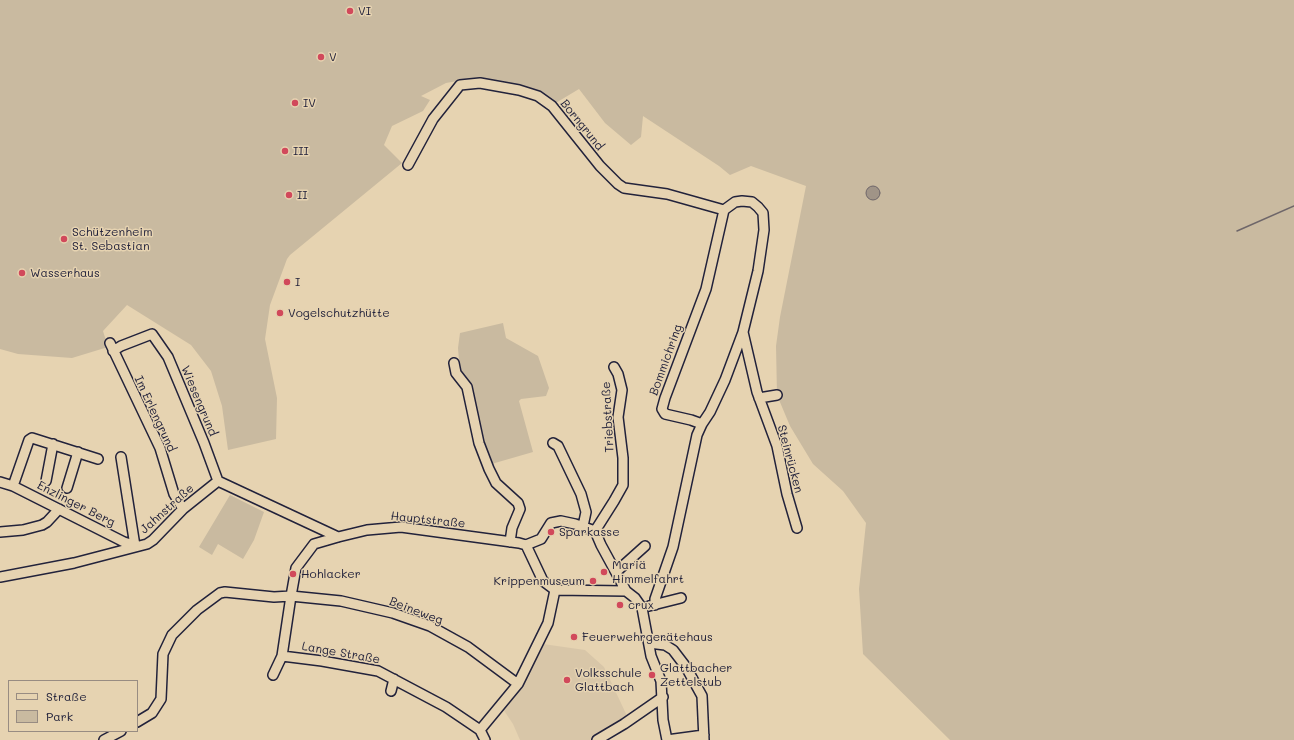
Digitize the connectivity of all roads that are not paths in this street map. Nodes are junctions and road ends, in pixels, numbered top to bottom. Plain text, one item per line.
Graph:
1 (408, 165) dead end
2 (724, 210) junction
3 (743, 332) junction
4 (152, 334) joint
5 (454, 363) dead end
6 (614, 367) dead end
7 (777, 395) dead end
8 (759, 398) junction
9 (702, 424) junction
10 (554, 443) dead end
11 (53, 444) junction
12 (78, 452) junction
13 (121, 457) dead end
14 (98, 459) dead end
15 (46, 481) dead end
16 (218, 481) junction
17 (0, 482) edge
18 (12, 486) junction
19 (67, 488) dead end
20 (59, 509) junction
21 (183, 509) junction
22 (583, 526) junction
23 (797, 528) dead end
24 (595, 531) junction
25 (0, 532) edge
26 (338, 537) junction
27 (510, 542) junction
28 (526, 545) junction
29 (138, 546) junction
30 (645, 546) dead end
31 (616, 572) junction
32 (0, 577) edge
33 (555, 590) junction
34 (626, 591) junction
35 (291, 596) junction
36 (681, 598) dead end
37 (655, 605) junction
38 (642, 608) junction
39 (649, 643) junction
40 (282, 656) junction
41 (273, 675) dead end
42 (394, 679) junction
43 (518, 684) junction
44 (391, 691) dead end
45 (663, 697) junction
46 (138, 721) edge
47 (480, 730) junction
48 (119, 732) edge
49 (704, 738) edge
50 (104, 740) edge
51 (485, 740) edge
52 (598, 740) edge
53 (666, 740) edge

1 - 2 street, Borngrund
2 - 3 street
2 - 9 street, Bommichring
3 - 8 street, Steinrücken
3 - 9 street
4 - 16 street, Wiesengrund
4 - 21 street, Im Erlengrund
5 - 27 street
6 - 24 street, Triebstraße
7 - 8 street
8 - 23 street, Steinrücken
9 - 37 street
10 - 22 street
11 - 12 street
11 - 15 street
11 - 18 street
12 - 14 street
12 - 19 street
13 - 29 street
16 - 21 street, Jahnstraße
16 - 26 street
17 - 18 street, Enzlinger Berg
18 - 20 street, Enzlinger Berg
20 - 25 street
20 - 29 street, Enzlinger Berg
21 - 29 street, Jahnstraße
22 - 24 street
22 - 28 street
24 - 31 street
26 - 27 street, Hauptstraße
26 - 35 street, Hauptstraße
27 - 28 street, Hauptstraße
28 - 33 street
29 - 32 street, Jahnstraße
30 - 31 street
31 - 34 street
33 - 34 street
33 - 43 street
34 - 38 street
35 - 40 street
35 - 43 street, Beineweg
35 - 46 street
36 - 37 street
37 - 38 street
38 - 39 street
39 - 45 street
39 - 49 street
40 - 41 street
40 - 42 street, Lange Straße
42 - 44 street
42 - 47 street, Lange Straße
43 - 47 street
45 - 52 street
45 - 53 street
47 - 51 street, Lange Straße
48 - 50 street
49 - 53 street

